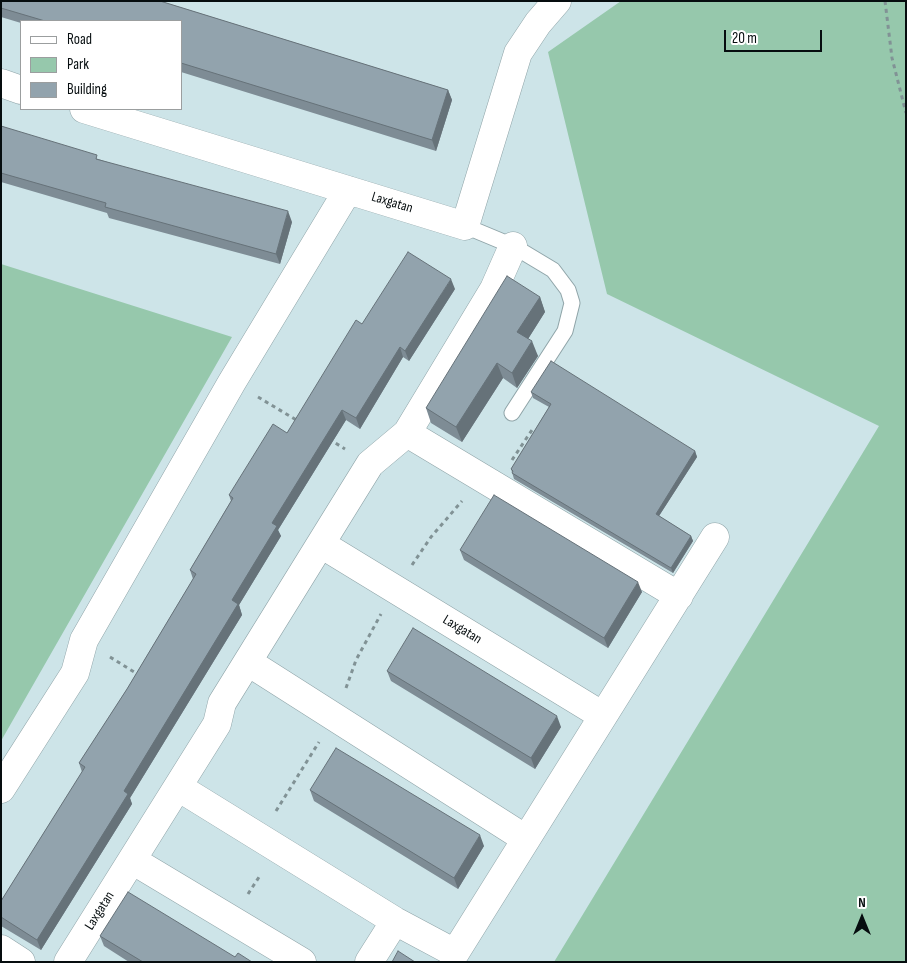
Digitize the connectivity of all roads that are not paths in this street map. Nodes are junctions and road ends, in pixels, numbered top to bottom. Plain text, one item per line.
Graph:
1 (557, 1) edge
2 (1, 83) edge
3 (20, 90) edge
4 (87, 110) edge
5 (348, 190) junction
6 (465, 226) junction
7 (513, 246) junction
8 (512, 413) dead end
9 (407, 433) junction
10 (715, 537) dead end
11 (320, 544) junction
12 (678, 596) junction
13 (248, 662) junction
14 (603, 716) junction
15 (178, 787) junction
16 (1, 789) edge
17 (526, 839) junction
18 (132, 860) junction
19 (395, 921) junction
20 (1, 949) edge
21 (21, 962) edge
22 (68, 962) edge
23 (302, 962) edge
24 (369, 962) edge

1 - 6 street
2 - 3 street
4 - 5 street, Laxgatan
5 - 6 street, Laxgatan
5 - 16 street
6 - 7 lane
7 - 8 lane
7 - 9 street, Laxgatan
9 - 11 street, Laxgatan
9 - 12 street
10 - 12 street
11 - 13 street, Laxgatan
11 - 14 street, Laxgatan
12 - 14 street
13 - 15 street, Laxgatan
13 - 17 street
14 - 17 street
15 - 18 street, Laxgatan
15 - 19 street
17 - 19 street
18 - 22 street, Laxgatan
18 - 23 street
19 - 24 street
20 - 21 street

